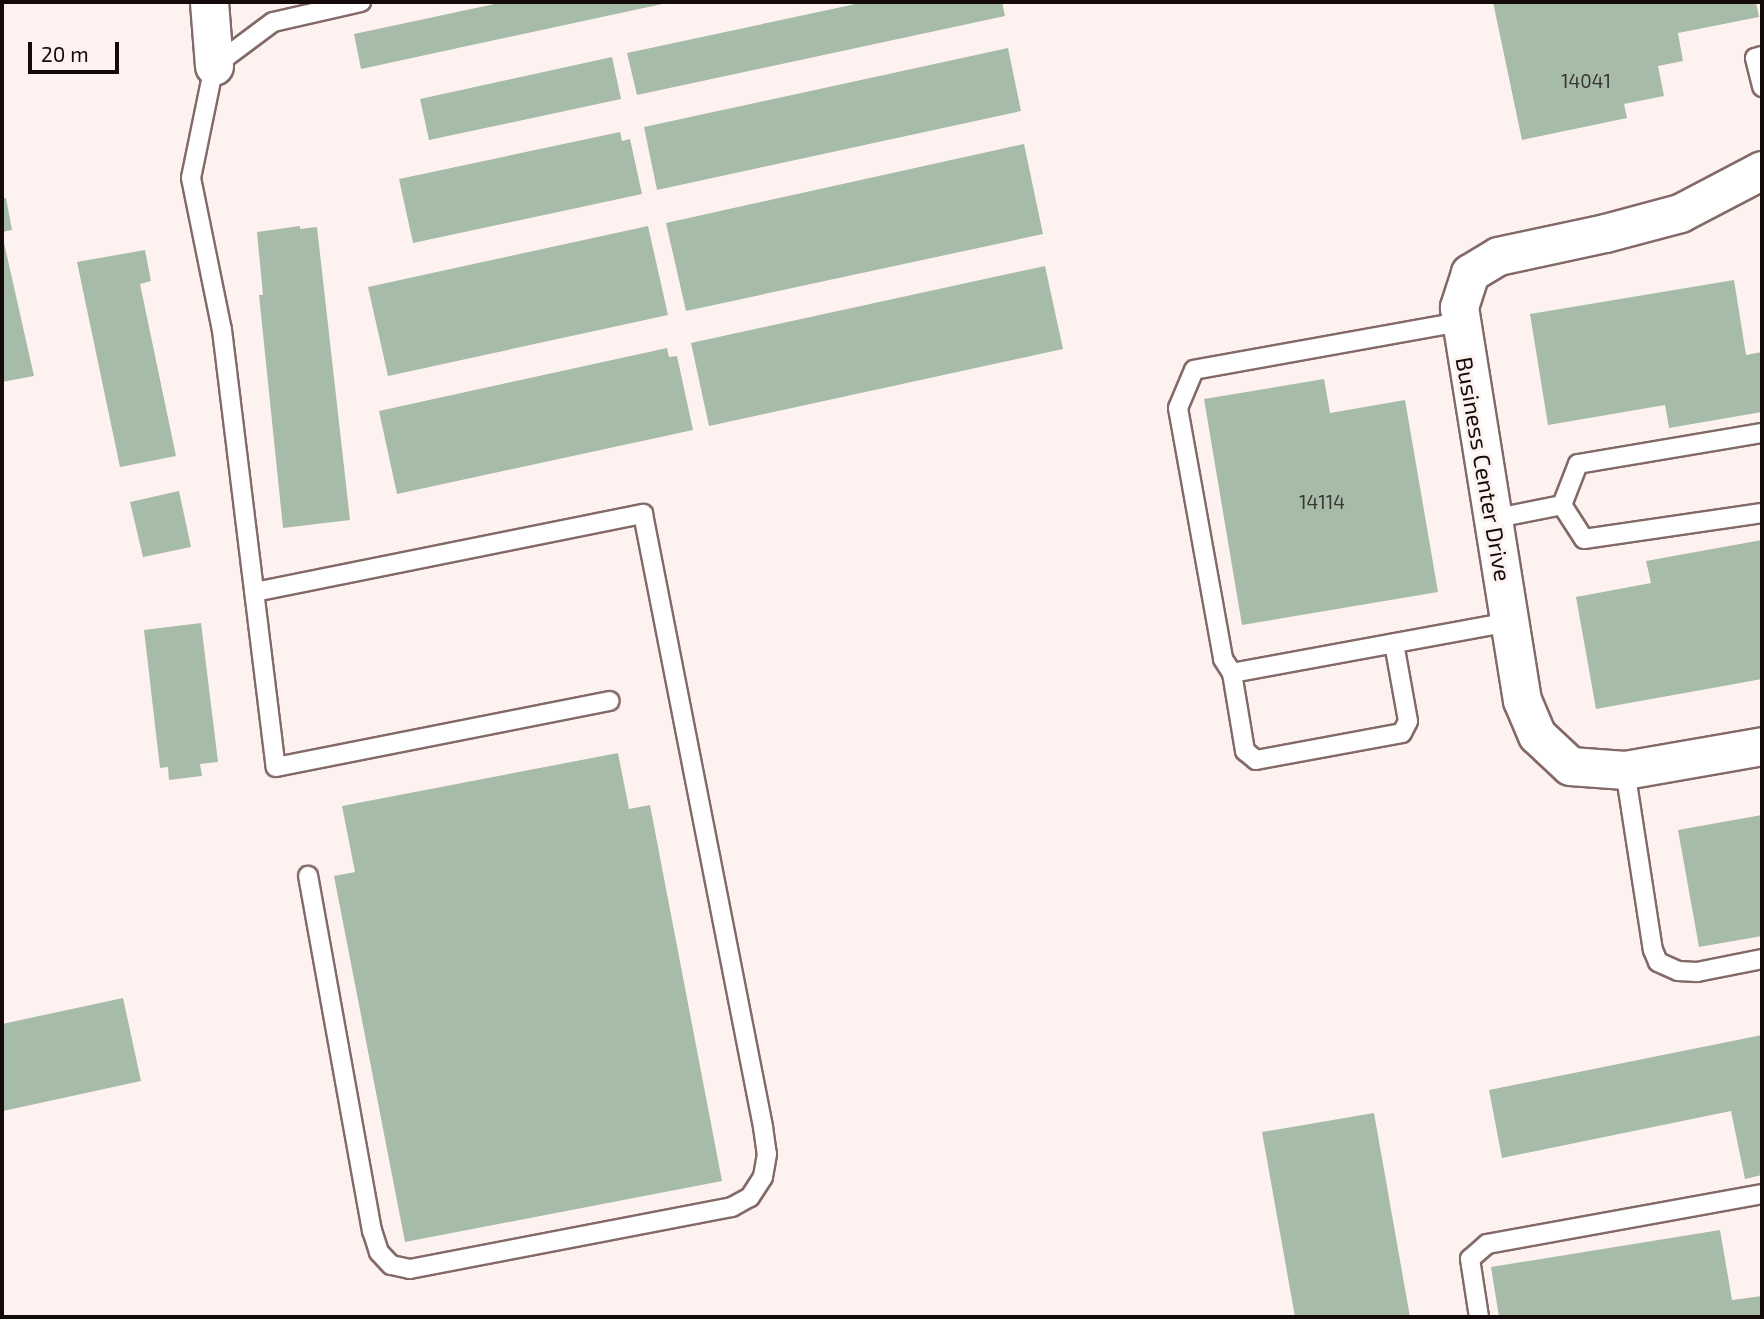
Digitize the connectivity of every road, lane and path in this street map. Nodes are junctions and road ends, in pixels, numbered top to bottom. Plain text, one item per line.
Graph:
1 (209, 2) edge
2 (361, 2) edge
3 (1762, 56) edge
4 (214, 66) junction
5 (1762, 87) edge
6 (1761, 177) edge
7 (1460, 322) junction
8 (1762, 433) edge
9 (1562, 505) junction
10 (1762, 513) edge
11 (1492, 519) junction
12 (255, 592) junction
13 (1509, 622) junction
14 (1394, 643) junction
15 (1227, 666) junction
16 (610, 701) dead end
17 (1762, 746) edge
18 (1625, 770) junction
19 (308, 877) dead end
20 (1762, 958) edge
21 (1762, 1194) edge
22 (1479, 1317) edge

1 - 4 street
2 - 4 lane
3 - 5 lane
4 - 12 lane
6 - 7 street, Business Center Drive
7 - 11 street, Business Center Drive
7 - 15 lane
8 - 9 lane
9 - 10 lane
9 - 11 lane
11 - 13 street, Business Center Drive
12 - 16 lane
12 - 19 lane
13 - 14 lane
13 - 18 street, Business Center Drive
14 - 15 lane
14 - 15 lane
17 - 18 street, Business Center Drive
18 - 20 lane
21 - 22 lane

